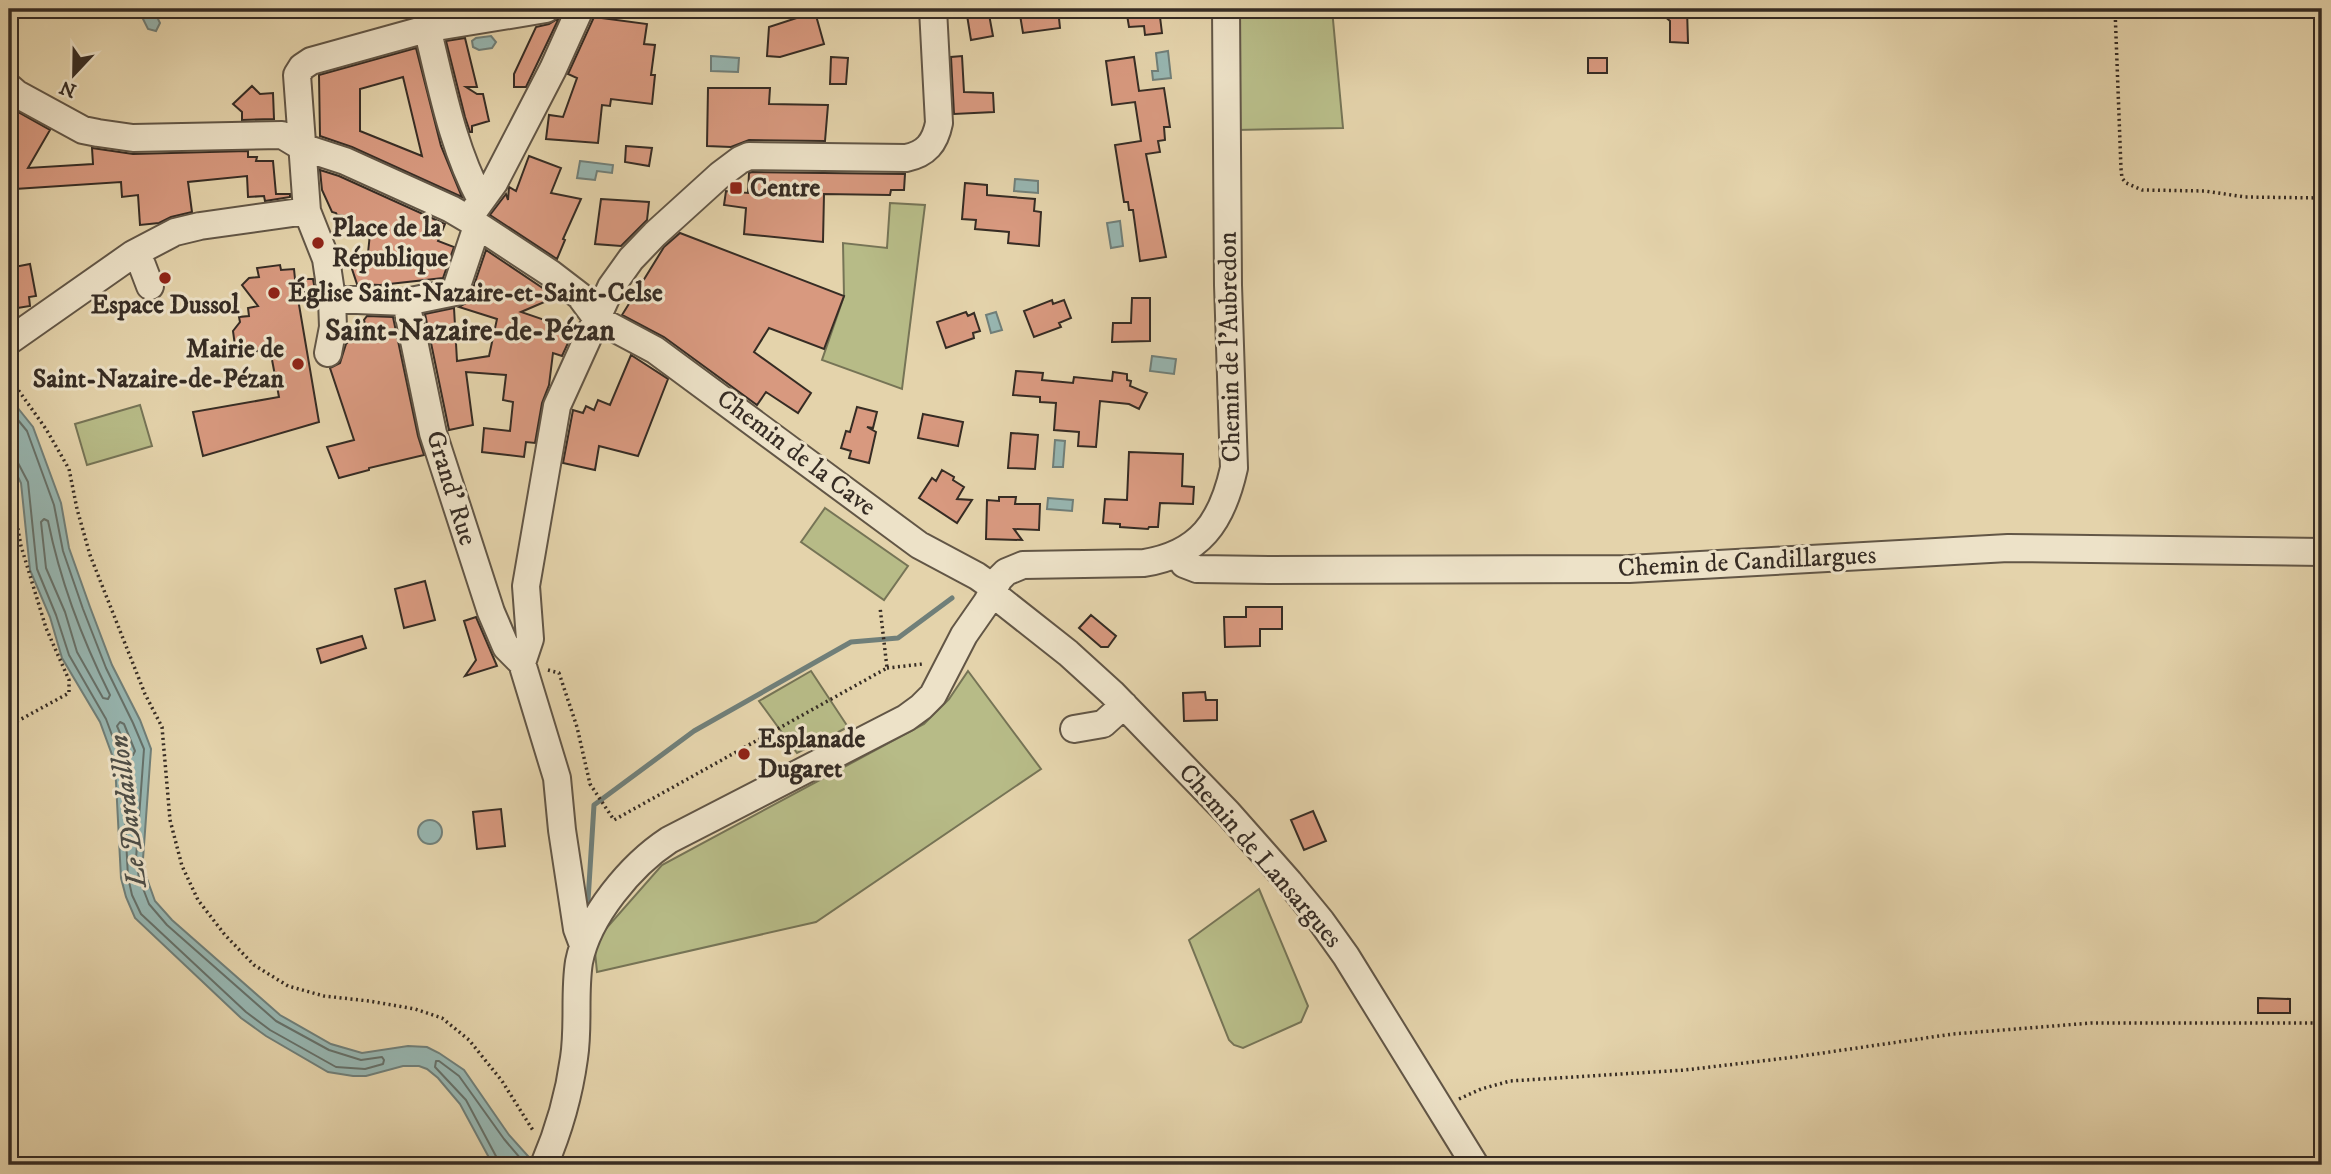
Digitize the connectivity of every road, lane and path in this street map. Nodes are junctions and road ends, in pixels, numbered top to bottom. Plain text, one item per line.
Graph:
1 (545, 9) edge
2 (580, 9) edge
3 (933, 9) edge
4 (1226, 9) edge
5 (2115, 9) edge
6 (428, 18) edge
7 (9, 87) edge
8 (301, 145) junction
9 (2322, 198) edge
10 (298, 213) junction
11 (475, 215) junction
12 (133, 254) junction
13 (150, 286) dead end
14 (332, 299) junction
15 (406, 302) junction
16 (597, 319) junction
17 (9, 341) edge
18 (328, 353) dead end
19 (9, 377) edge
20 (9, 491) edge
21 (2322, 552) edge
22 (1179, 554) junction
23 (993, 591) junction
24 (880, 607) dead end
25 (522, 663) junction
26 (1124, 705) junction
27 (14, 723) dead end
28 (1074, 730) dead end
29 (582, 936) junction
30 (2322, 1023) edge
31 (1439, 1107) junction
32 (545, 1163) edge
33 (1475, 1165) edge

1 - 6 street
2 - 11 street
3 - 16 street
4 - 22 street, Chemin de l'Aubredon
5 - 9 path
6 - 8 street
6 - 11 street
7 - 8 street
8 - 10 street
8 - 11 street
10 - 12 street
10 - 14 street
11 - 15 street
11 - 16 street
12 - 13 street
12 - 17 street
14 - 15 street
14 - 18 street
15 - 25 street, Grand' Rue
16 - 23 street, Chemin de la Cave
16 - 25 street
19 - 32 path
20 - 27 path
21 - 22 street, Chemin de Candillargues
22 - 23 street, Chemin de l'Aubredon
23 - 26 street, Chemin de Lansargues
23 - 29 street, Chemin de l'Aubredon
24 - 25 path
25 - 29 street
26 - 28 street
26 - 31 street, Chemin de Lansargues
29 - 32 street
30 - 31 path
31 - 33 street, Chemin de Lansargues

